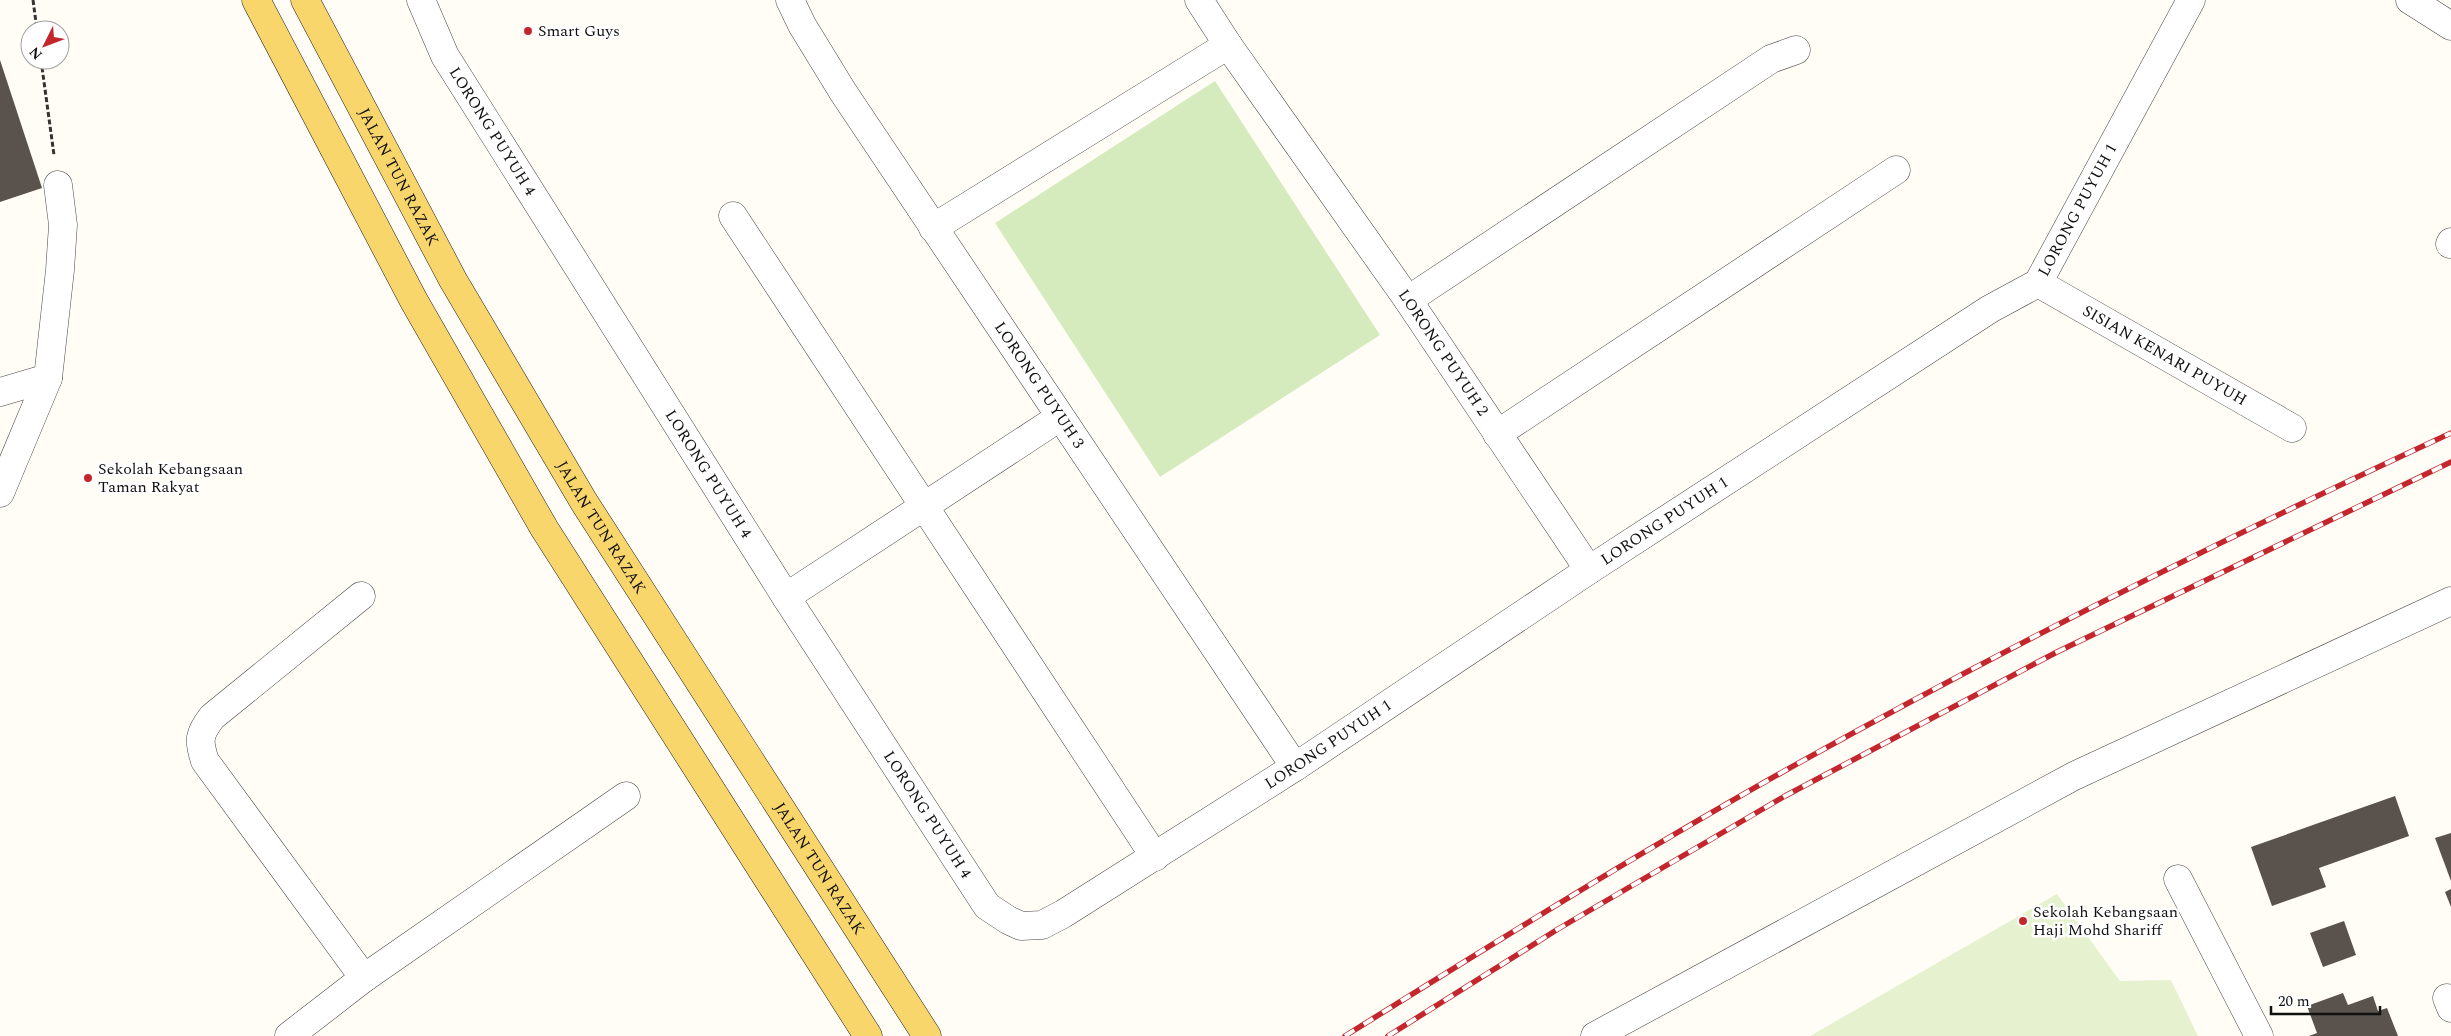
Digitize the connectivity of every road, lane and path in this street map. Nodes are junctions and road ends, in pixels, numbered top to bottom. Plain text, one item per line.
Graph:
1 (34, 0) edge
2 (256, 0) edge
3 (305, 0) edge
4 (421, 0) edge
5 (790, 0) edge
6 (1199, 0) edge
7 (2191, 0) edge
8 (2410, 0) edge
9 (37, 20) edge
10 (2451, 26) edge
11 (1228, 45) junction
12 (1796, 50) dead end
13 (42, 70) edge
14 (1896, 170) dead end
15 (58, 185) joint
16 (733, 216) dead end
17 (933, 228) junction
18 (2038, 283) junction
19 (1408, 300) junction
20 (48, 378) junction
21 (0, 392) edge
22 (1060, 417) junction
23 (2292, 428) dead end
24 (1497, 434) junction
25 (0, 492) edge
26 (925, 507) junction
27 (1589, 570) junction
28 (361, 596) dead end
29 (786, 597) junction
30 (2451, 601) edge
31 (1295, 767) junction
32 (626, 796) dead end
33 (1155, 857) junction
34 (2178, 879) dead end
35 (1021, 926) joint
36 (364, 978) junction
37 (289, 1036) edge
38 (868, 1036) edge
39 (927, 1036) edge
40 (1595, 1036) edge
41 (2259, 1036) edge

1 - 9 path
2 - 38 main road
3 - 39 main road, JALAN TUN RAZAK
4 - 29 street, LORONG PUYUH 4
5 - 17 street, LORONG PUYUH 3
6 - 11 street, LORONG PUYUH 2
7 - 18 street, LORONG PUYUH 1
8 - 10 street
11 - 17 street
11 - 19 street, LORONG PUYUH 2
12 - 19 street
13 - 15 path
14 - 24 street
15 - 20 street
16 - 26 street
17 - 22 street, LORONG PUYUH 3
18 - 23 street, SISIAN KENARI PUYUH
18 - 27 street, LORONG PUYUH 1
19 - 24 street, LORONG PUYUH 2
20 - 21 street
20 - 25 street
22 - 26 street
22 - 31 street, LORONG PUYUH 3
24 - 27 street, LORONG PUYUH 2
26 - 29 street
26 - 33 street
27 - 31 street, LORONG PUYUH 1
28 - 36 street
29 - 35 street, LORONG PUYUH 4
30 - 40 street
31 - 33 street, LORONG PUYUH 1
32 - 36 street
33 - 35 street, LORONG PUYUH 1
34 - 41 street
36 - 37 street

